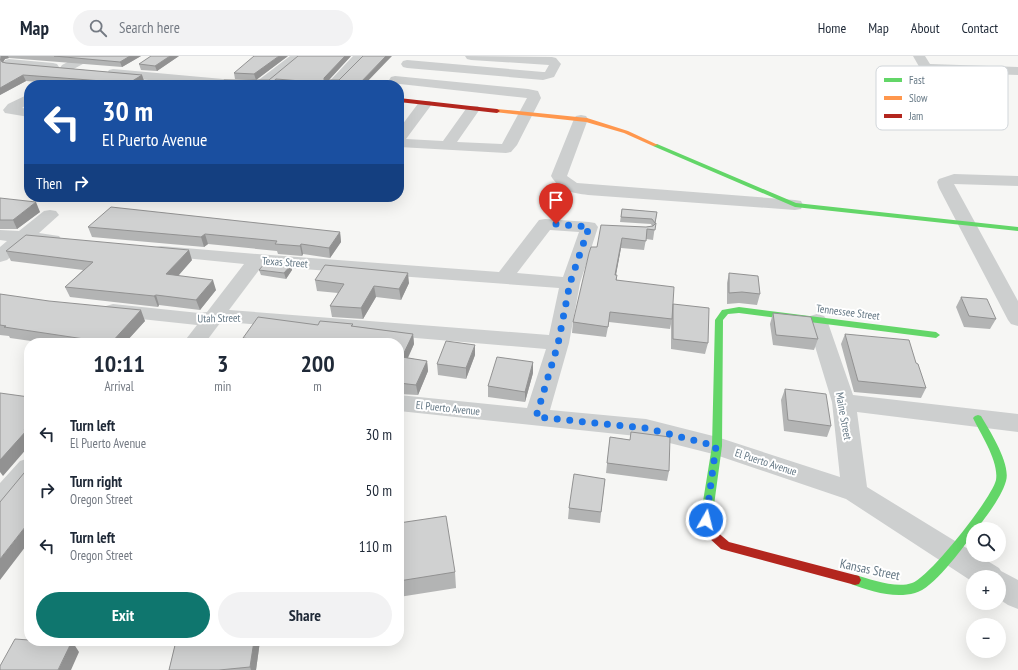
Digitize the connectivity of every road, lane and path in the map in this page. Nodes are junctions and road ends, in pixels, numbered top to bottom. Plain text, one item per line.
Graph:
1 (23, 56) edge
2 (88, 56) edge
3 (297, 56) edge
4 (359, 56) edge
5 (471, 56) edge
6 (918, 56) edge
7 (488, 57) edge
8 (522, 59) junction
9 (411, 60) edge
10 (140, 63) edge
11 (5, 65) edge
12 (924, 66) edge
13 (66, 68) junction
14 (87, 70) edge
15 (480, 71) junction
16 (1008, 71) edge
17 (1018, 71) edge
18 (102, 72) edge
19 (514, 73) junction
20 (123, 74) junction
21 (193, 80) edge
22 (267, 80) edge
23 (337, 80) edge
24 (395, 80) edge
25 (404, 84) edge
26 (24, 101) edge
27 (404, 101) edge
28 (425, 104) junction
29 (473, 110) junction
30 (24, 112) edge
31 (527, 113) junction
32 (581, 119) junction
33 (404, 132) edge
34 (404, 143) edge
35 (447, 146) junction
36 (1015, 185) edge
37 (796, 204) junction
38 (50, 215) dead end
39 (966, 224) junction
40 (1018, 229) edge
41 (0, 235) edge
42 (22, 237) junction
43 (69, 242) edge
44 (147, 249) edge
45 (0, 256) edge
46 (257, 260) junction
47 (505, 278) junction
48 (570, 283) junction
49 (95, 308) edge
50 (212, 318) junction
51 (817, 320) junction
52 (1018, 320) edge
53 (936, 335) dead end
54 (198, 338) edge
55 (558, 344) junction
56 (844, 402) junction
57 (404, 404) edge
58 (536, 417) junction
59 (978, 418) junction
60 (1018, 423) edge
61 (716, 446) junction
62 (24, 473) edge
63 (4, 491) edge
64 (855, 492) junction
65 (952, 552) junction
66 (979, 570) edge

1 - 11 street
2 - 13 street
3 - 22 street
4 - 23 street
5 - 7 street
6 - 12 street
7 - 8 street
7 - 15 street
8 - 19 street
8 - 19 street
9 - 15 street
9 - 24 street
10 - 20 street
11 - 13 street
13 - 14 street
15 - 19 street
16 - 17 street
18 - 20 street
20 - 21 street
25 - 31 street
26 - 30 street
27 - 28 street
28 - 29 street
28 - 33 street
29 - 31 street
29 - 35 street
31 - 32 street
31 - 35 street
32 - 37 street
32 - 37 street
34 - 35 street
36 - 39 street
37 - 39 street
38 - 42 street
39 - 40 street
39 - 52 street
41 - 42 street
42 - 43 street
42 - 45 street
44 - 46 street, Texas Street
46 - 47 street, Texas Street
46 - 50 street
47 - 48 street, Texas Street
47 - 48 street
48 - 55 street
49 - 50 street, Utah Street
50 - 54 street
50 - 55 street, Utah Street
51 - 53 street, Tennessee Street
51 - 56 street, Maine Street
51 - 61 street, Tennessee Street
55 - 58 street
56 - 59 street
56 - 64 street, Maine Street
57 - 58 street, El Puerto Avenue
58 - 61 street, El Puerto Avenue
59 - 60 street
59 - 65 street, Kansas Street
61 - 64 street, El Puerto Avenue
61 - 65 street, Kansas Street
62 - 63 street
64 - 65 street, El Puerto Avenue
65 - 66 street, El Puerto Avenue

